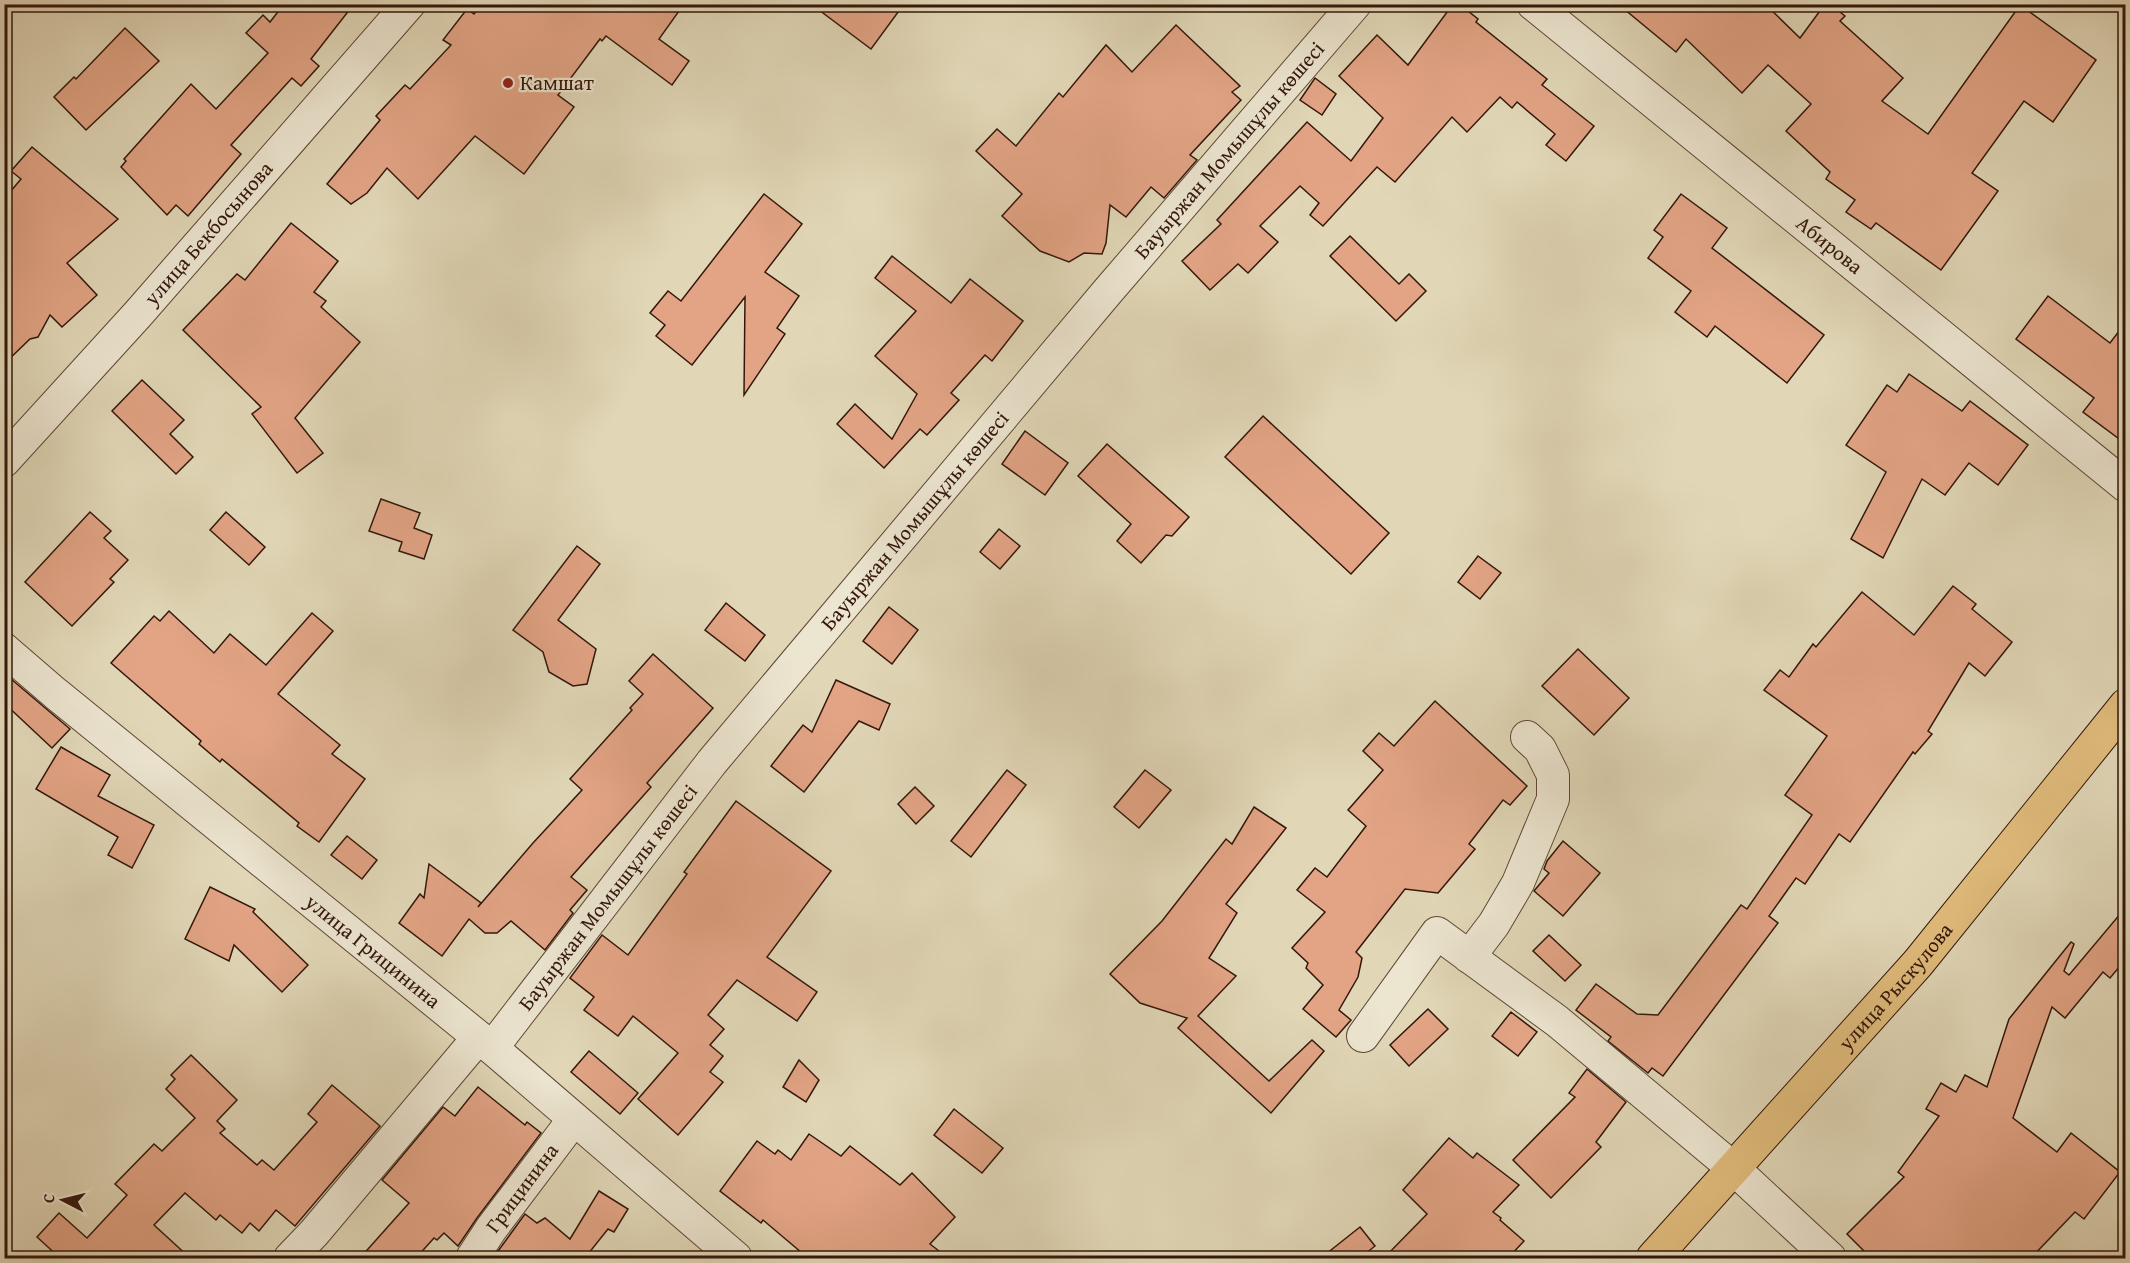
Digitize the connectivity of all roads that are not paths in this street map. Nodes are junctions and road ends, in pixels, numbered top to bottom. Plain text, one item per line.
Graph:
1 (409, 4) edge
2 (1354, 4) edge
3 (1533, 4) edge
4 (4, 461) edge
5 (2126, 486) edge
6 (4, 649) edge
7 (2126, 705) edge
8 (1527, 737) dead end
9 (1469, 957) junction
10 (1363, 1036) dead end
11 (485, 1043) junction
12 (574, 1119) junction
13 (1733, 1168) junction
14 (290, 1258) edge
15 (472, 1258) edge
16 (736, 1258) edge
17 (1653, 1258) edge
18 (1830, 1258) edge

1 - 4 street, улица Бекбосынова
2 - 11 street, Бауыржан Момышұлы көшесі
3 - 5 street, Абирова
6 - 11 street, улица Грицинина
7 - 13 main road, улица Рыскулова
8 - 9 street
9 - 10 street
9 - 13 street
11 - 12 street, улица Грицинина
11 - 14 street, Бауыржан Момышұлы көшесі
12 - 15 street, Грицинина
12 - 16 street, улица Грицинина
13 - 17 main road, улица Рыскулова
13 - 18 street

